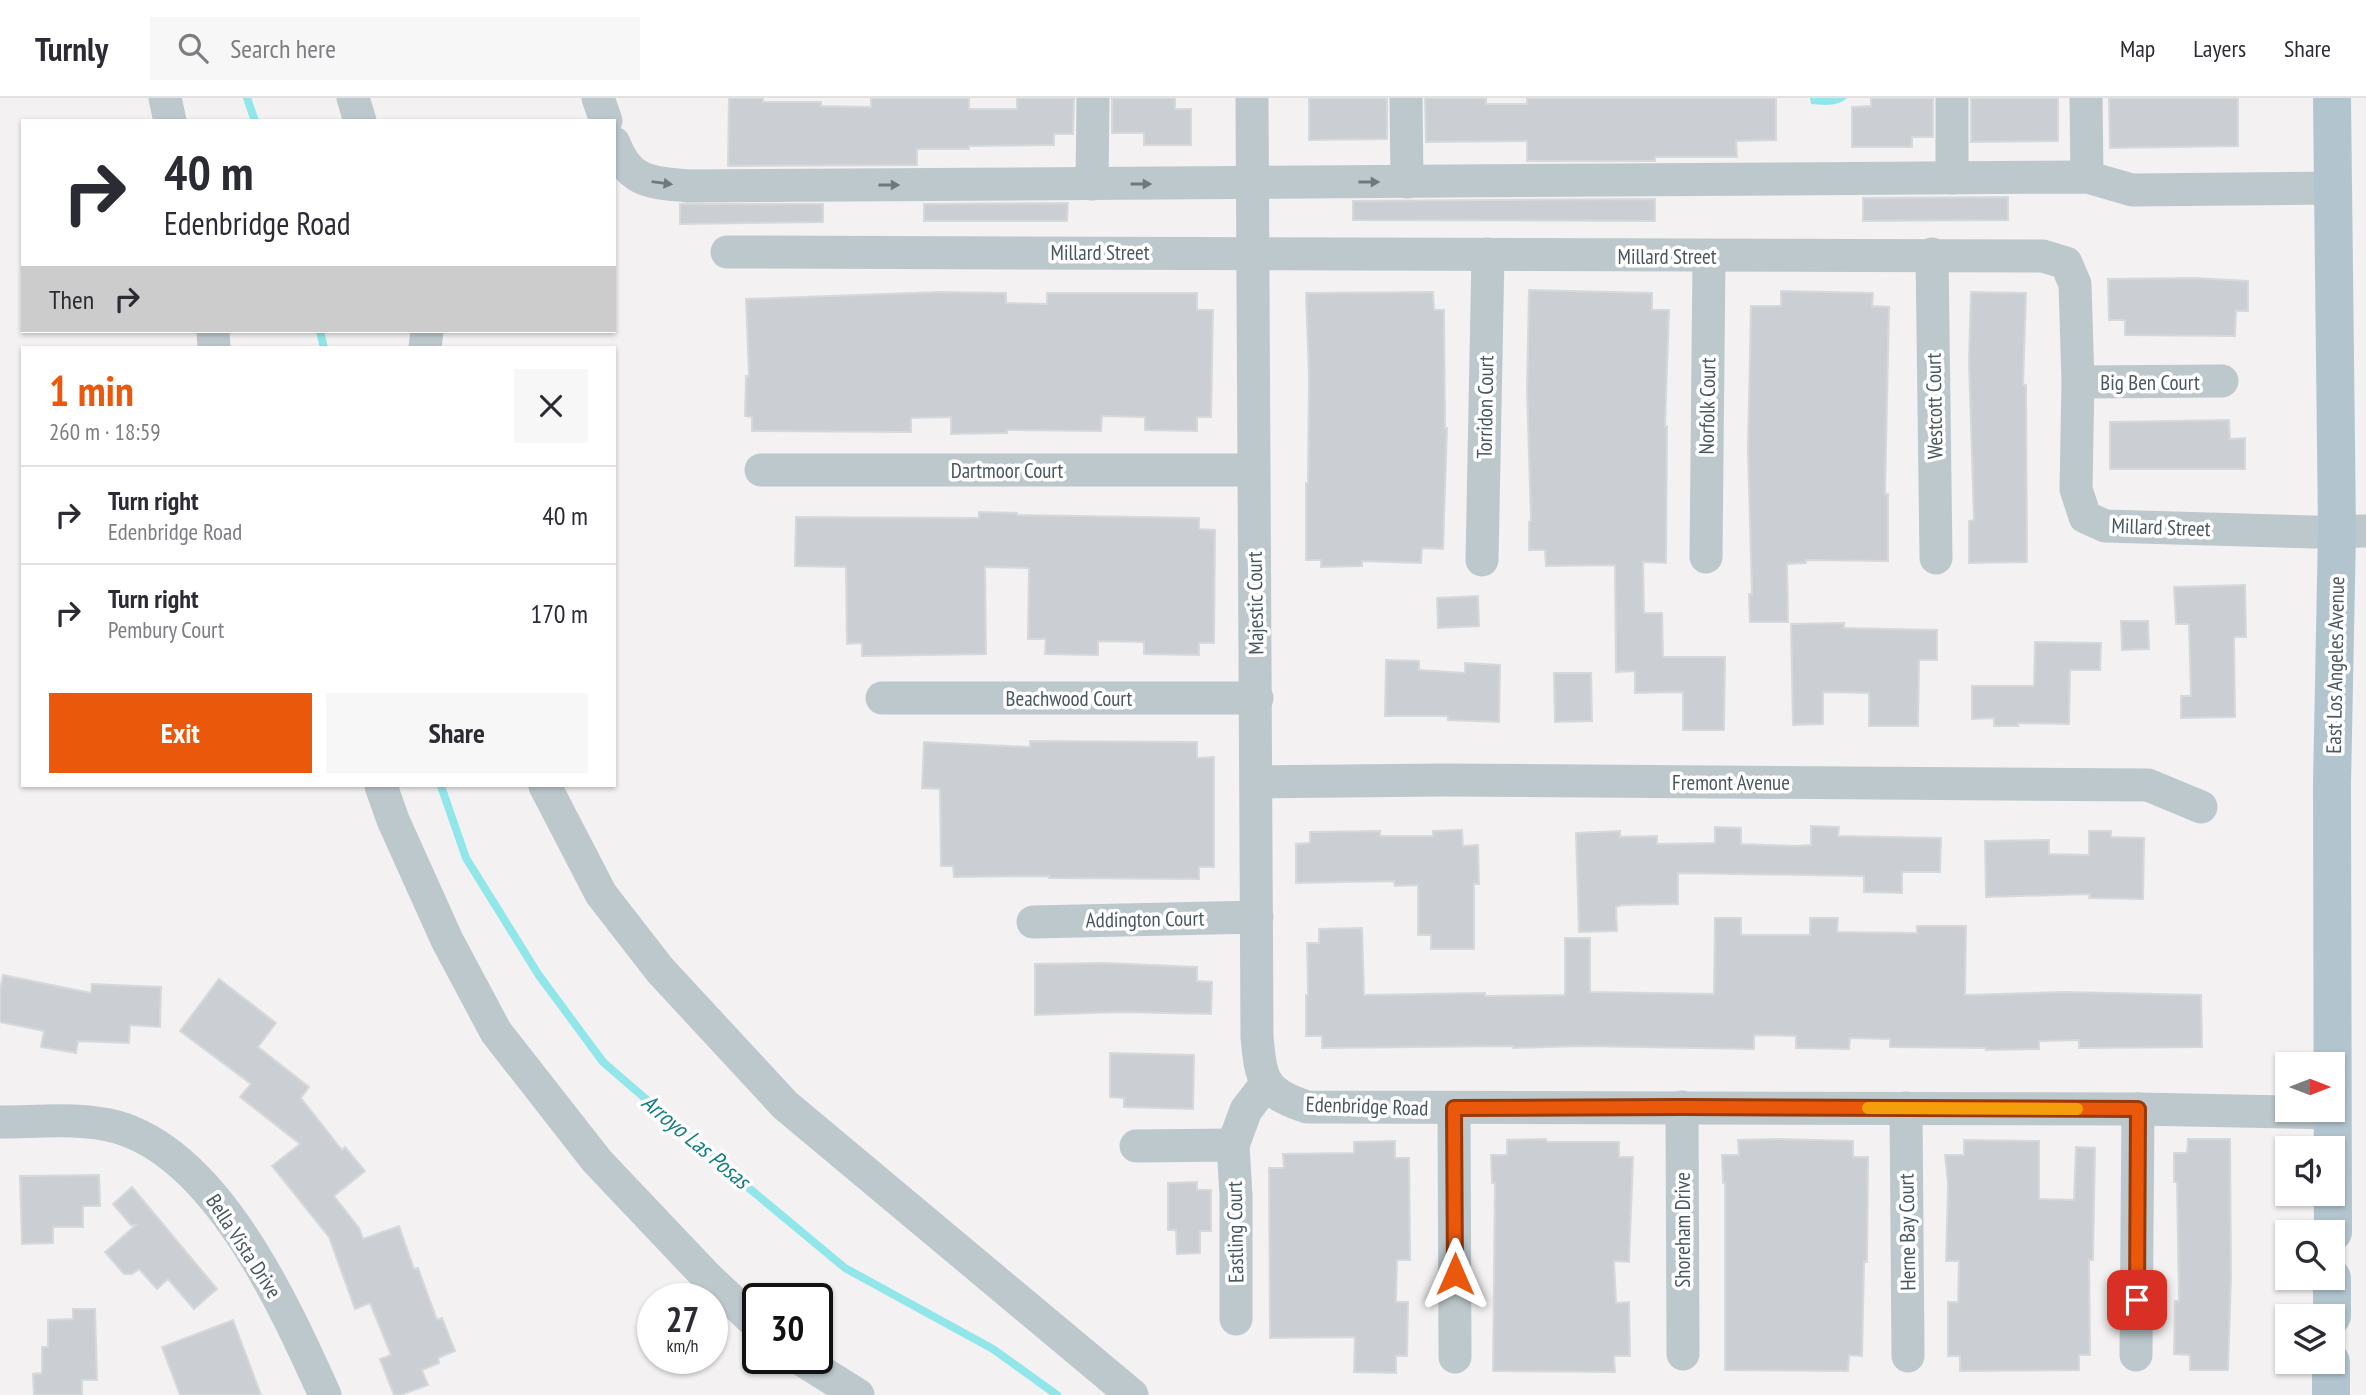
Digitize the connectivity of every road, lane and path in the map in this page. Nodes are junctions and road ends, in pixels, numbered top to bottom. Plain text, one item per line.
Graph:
1 (165, 98) edge
2 (353, 98) edge
3 (598, 98) edge
4 (1093, 98) edge
5 (1252, 98) edge
6 (1406, 98) edge
7 (1952, 98) edge
8 (2086, 98) edge
9 (2332, 98) edge
10 (170, 119) edge
11 (359, 119) edge
12 (605, 119) edge
13 (616, 148) edge
14 (2087, 177) junction
15 (1952, 178) junction
16 (1407, 182) junction
17 (1252, 183) junction
18 (1092, 184) junction
19 (2334, 188) junction
20 (727, 251) dead end
21 (1253, 253) junction
22 (1488, 254) junction
23 (1932, 254) junction
24 (1709, 256) junction
25 (2222, 381) dead end
26 (2078, 382) junction
27 (761, 470) dead end
28 (1253, 470) junction
29 (2352, 531) edge
30 (1706, 556) dead end
31 (1936, 558) dead end
32 (1482, 560) dead end
33 (882, 698) dead end
34 (1256, 698) junction
35 (1256, 782) junction
36 (382, 787) edge
37 (546, 787) edge
38 (2201, 807) dead end
39 (1256, 917) junction
40 (1033, 922) dead end
41 (2334, 1052) edge
42 (1275, 1091) junction
43 (1682, 1107) junction
44 (1454, 1108) junction
45 (1906, 1108) junction
46 (2138, 1109) junction
47 (2275, 1112) edge
48 (0, 1122) edge
49 (2334, 1122) edge
50 (1233, 1145) junction
51 (1136, 1146) dead end
52 (2333, 1220) edge
53 (742, 1310) edge
54 (1236, 1319) dead end
55 (1683, 1354) dead end
56 (2136, 1355) dead end
57 (1908, 1356) dead end
58 (1455, 1357) dead end
59 (825, 1374) edge
60 (2331, 1374) edge
61 (325, 1395) edge
62 (858, 1395) edge
63 (1132, 1395) edge
64 (2331, 1395) edge

1 - 10 street
2 - 11 street
3 - 12 street
4 - 18 street
5 - 17 street, Majestic Court
6 - 16 street
7 - 15 street
8 - 14 street
9 - 19 main road, East Los Angeles Avenue
13 -> 18 street
14 - 15 street
14 - 19 street
15 - 16 street
17 -> 16 street
18 -> 17 street
17 - 21 street, Majestic Court
19 - 29 main road, East Los Angeles Avenue
20 - 21 street, Millard Street
21 - 22 street, Millard Street
21 - 28 street, Majestic Court
22 - 24 street, Millard Street
22 - 32 street, Torridon Court
23 - 24 street, Millard Street
23 - 26 street, Millard Street
23 - 31 street, Westcott Court
24 - 30 street, Norfolk Court
25 - 26 street, Big Ben Court
26 - 29 street, Millard Street
27 - 28 street, Dartmoor Court
28 - 34 street, Majestic Court
29 - 41 main road, East Los Angeles Avenue
33 - 34 street, Beachwood Court
34 - 35 street, Majestic Court
35 - 38 street, Fremont Avenue
35 - 39 street, Majestic Court
36 - 53 street
37 - 63 street
39 - 40 street, Addington Court
39 - 42 street, Majestic Court
42 - 44 street, Edenbridge Road
42 - 50 street
43 - 44 street, Edenbridge Road
43 - 45 street, Edenbridge Road
43 - 55 street, Shoreham Drive
44 - 58 street
45 - 46 street, Edenbridge Road
45 - 57 street, Herne Bay Court
46 - 47 street, Edenbridge Road
46 - 56 street
48 - 61 street, Bella Vista Drive
49 - 52 main road, East Los Angeles Avenue
50 - 51 street
50 - 54 street, Eastling Court
59 - 62 street
60 - 64 main road

